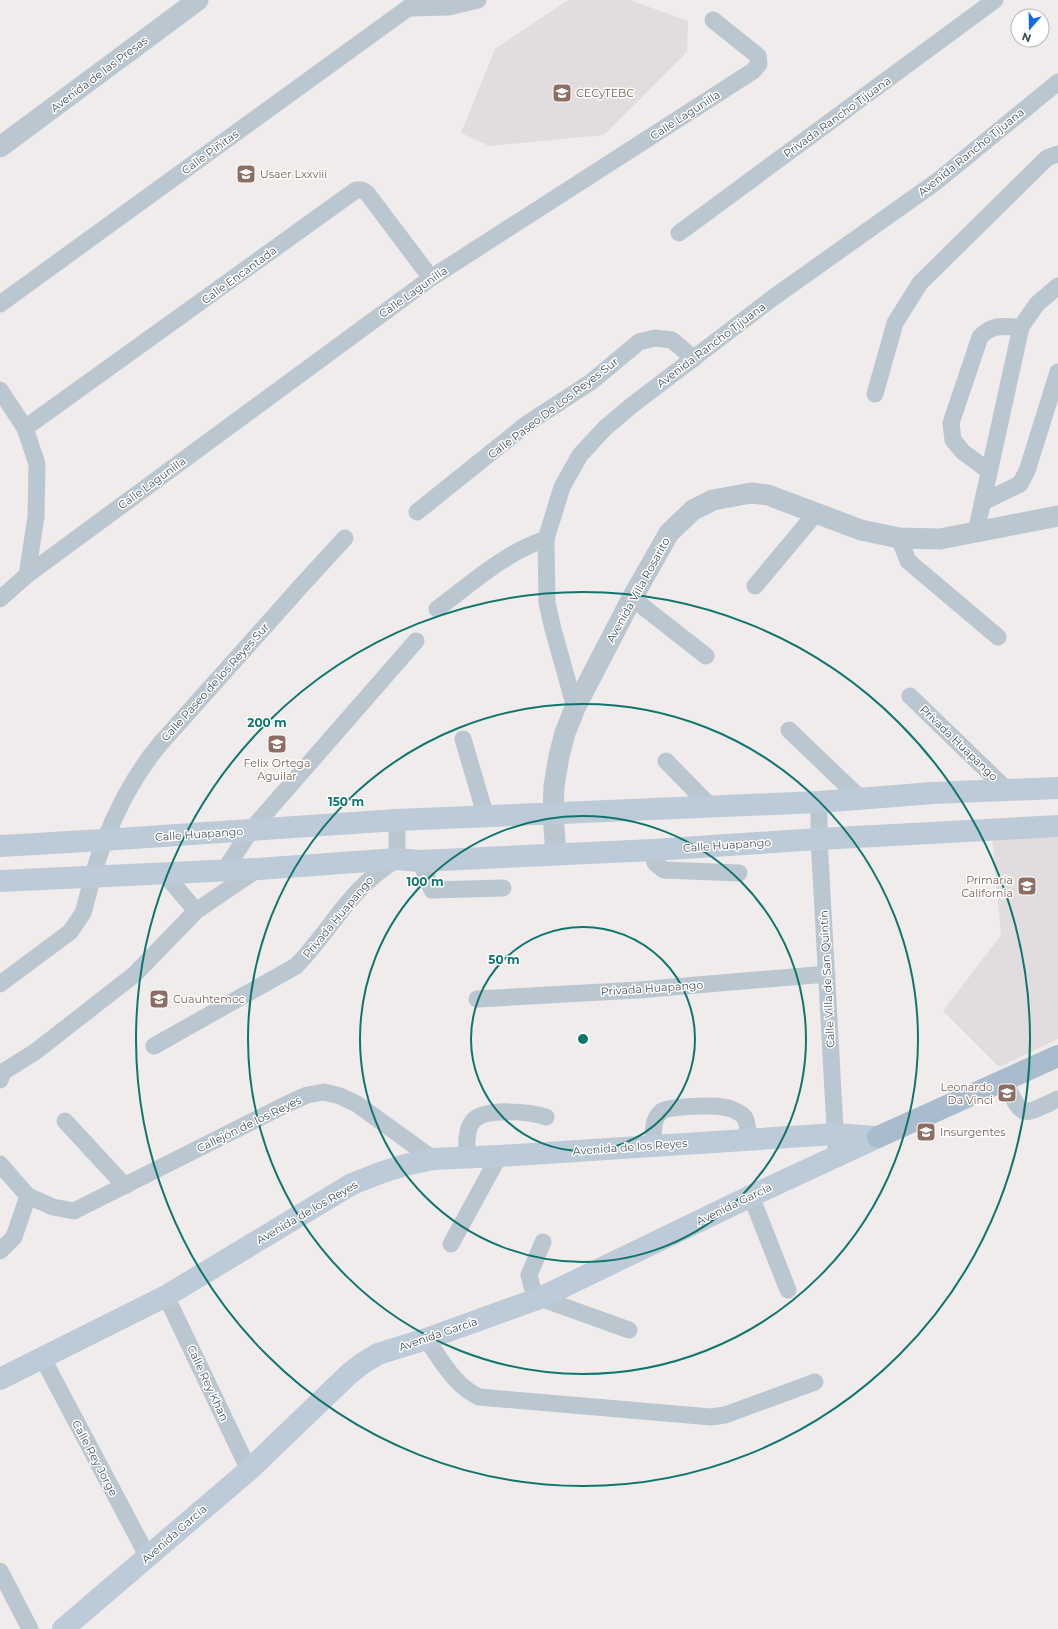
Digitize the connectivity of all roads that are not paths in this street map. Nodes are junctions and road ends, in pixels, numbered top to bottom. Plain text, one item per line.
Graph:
1 (198, 0) edge
2 (995, 0) edge
3 (470, 1) edge
4 (414, 4) edge
5 (714, 20) dead end
6 (1058, 82) edge
7 (0, 147) edge
8 (1058, 154) edge
9 (679, 233) dead end
10 (431, 278) junction
11 (1058, 286) edge
12 (0, 304) edge
13 (1021, 327) junction
14 (694, 359) junction
15 (1058, 372) edge
16 (0, 390) edge
17 (875, 394) dead end
18 (25, 428) junction
19 (989, 472) junction
20 (983, 502) junction
21 (417, 512) dead end
22 (816, 513) junction
23 (1058, 516) edge
24 (976, 532) junction
25 (345, 538) dead end
26 (899, 538) junction
27 (546, 539) junction
28 (27, 576) junction
29 (755, 586) dead end
30 (2, 593) edge
31 (632, 598) junction
32 (437, 610) dead end
33 (998, 637) dead end
34 (416, 641) dead end
35 (706, 656) dead end
36 (910, 696) dead end
37 (575, 708) junction
38 (789, 730) dead end
39 (463, 739) dead end
40 (666, 760) dead end
41 (1058, 788) edge
42 (1008, 790) junction
43 (861, 799) junction
44 (819, 802) junction
45 (710, 806) junction
46 (553, 814) junction
47 (486, 817) junction
48 (397, 820) junction
49 (1058, 826) edge
50 (251, 830) junction
51 (819, 839) junction
52 (104, 840) junction
53 (0, 846) edge
54 (653, 850) junction
55 (556, 855) junction
56 (397, 859) junction
57 (420, 861) junction
58 (258, 869) junction
59 (224, 871) junction
60 (164, 873) junction
61 (739, 873) dead end
62 (93, 877) junction
63 (0, 881) edge
64 (503, 888) dead end
65 (196, 911) junction
66 (828, 974) junction
67 (0, 984) edge
68 (477, 999) dead end
69 (154, 1046) dead end
70 (1058, 1056) edge
71 (0, 1080) edge
72 (1004, 1081) junction
73 (1058, 1099) edge
74 (546, 1117) dead end
75 (65, 1121) dead end
76 (835, 1134) junction
77 (878, 1137) junction
78 (749, 1140) junction
79 (654, 1146) junction
80 (499, 1156) junction
81 (836, 1156) junction
82 (467, 1157) junction
83 (433, 1159) junction
84 (0, 1164) edge
85 (125, 1186) junction
86 (28, 1196) junction
87 (751, 1196) junction
88 (543, 1242) dead end
89 (451, 1244) dead end
90 (0, 1251) edge
91 (788, 1290) dead end
92 (166, 1296) junction
93 (540, 1298) junction
94 (629, 1330) dead end
95 (426, 1339) junction
96 (43, 1359) junction
97 (0, 1379) edge
98 (815, 1382) dead end
99 (249, 1470) junction
100 (148, 1557) junction
101 (0, 1571) edge
102 (30, 1629) edge
103 (63, 1629) edge

1 - 7 street, Avenida de las Presas
2 - 9 street, Privada Rancho Tijuana
3 - 4 street
4 - 12 street, Calle Piñitas
5 - 10 street, Calle Lagunilla
6 - 14 street, Avenida Rancho Tijuana
8 - 17 street
10 - 18 street, Calle Encantada
10 - 28 street, Calle Lagunilla
11 - 13 street
13 - 19 street
13 - 19 street
14 - 21 street, Calle Paseo De Los Reyes Sur
14 - 27 street, Avenida Rancho Tijuana
15 - 20 street
16 - 18 street
18 - 28 street
19 - 20 street
20 - 24 street
22 - 26 street, Avenida Villa Rosarito
22 - 29 street
22 - 31 street, Avenida Villa Rosarito
23 - 24 street, Avenida Villa Rosarito
24 - 26 street, Avenida Villa Rosarito
25 - 52 street, Calle Paseo de los Reyes Sur
26 - 33 street
27 - 32 street
27 - 37 street, Avenida Rancho Tijuana
28 - 30 street, Calle Lagunilla
31 - 35 street
31 - 37 street, Avenida Villa Rosarito
34 - 50 street
36 - 42 street, Privada Huapango
37 - 46 street, Avenida Villa Rosarito
38 - 43 street
39 - 47 street
40 - 45 street
41 - 42 main road, Calle Huapango
42 - 43 main road, Calle Huapango
43 - 44 main road, Calle Huapango
44 - 45 main road, Calle Huapango
44 - 51 street, Calle Villa de San Quintín
45 - 46 main road, Calle Huapango
46 - 47 main road, Calle Huapango
46 - 55 street, Avenida Villa Rosarito
47 - 48 main road, Calle Huapango
48 - 50 main road, Calle Huapango
48 - 56 street
49 - 51 main road, Calle Huapango
50 - 52 main road, Calle Huapango
50 - 59 street
51 - 54 main road, Calle Huapango
51 - 66 street, Calle Villa de San Quintín
52 - 53 main road, Calle Huapango
52 - 62 street, Calle Paseo de los Reyes Sur
54 - 55 main road, Calle Huapango
54 - 61 street
55 - 57 main road, Calle Huapango
56 - 57 main road, Calle Huapango
56 - 58 main road, Calle Huapango
56 - 69 street, Privada Huapango
57 - 64 street
58 - 59 main road, Calle Huapango
58 - 65 street
59 - 60 main road, Calle Huapango
60 - 62 main road, Calle Huapango
60 - 65 street
62 - 63 main road, Calle Huapango
62 - 67 street, Calle Paseo de los Reyes Sur
65 - 71 street
66 - 68 street, Privada Huapango
66 - 76 street, Calle Villa de San Quintín
70 - 72 main road, Avenida García
72 - 73 street
72 - 77 main road, Avenida García
74 - 82 street
75 - 85 street
76 - 77 main road, Avenida García
76 - 78 main road, Avenida de los Reyes
76 - 81 street, Calle Villa de San Quintín
77 - 81 main road, Avenida García
78 - 79 main road, Avenida de los Reyes
78 - 79 street
79 - 80 main road, Avenida de los Reyes
80 - 82 main road, Avenida de los Reyes
80 - 89 street
81 - 87 main road, Avenida García
82 - 83 main road, Avenida de los Reyes
83 - 85 street, Callejón de los Reyes
83 - 92 main road, Avenida de los Reyes
84 - 86 street
85 - 86 street, Callejón de los Reyes
86 - 90 street
87 - 91 street
87 - 93 main road, Avenida García
88 - 93 street
92 - 96 main road, Avenida de los Reyes
92 - 99 street, Calle Rey Khan
93 - 94 street
93 - 95 main road, Avenida García
95 - 98 street
95 - 99 main road, Avenida García
96 - 97 main road, Avenida de los Reyes
96 - 100 street, Calle Rey Jorge
99 - 100 main road, Avenida García
100 - 103 main road, Avenida García
101 - 102 street

